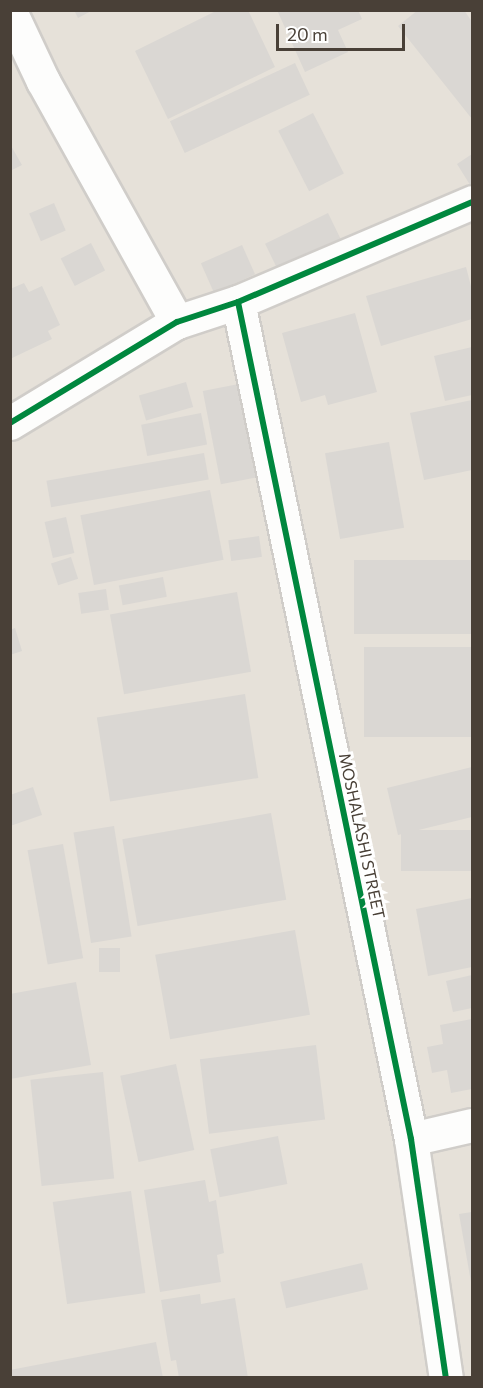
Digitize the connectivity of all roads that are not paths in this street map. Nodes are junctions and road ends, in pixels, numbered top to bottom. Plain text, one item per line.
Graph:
1 (10, 11) edge
2 (472, 202) edge
3 (238, 302) junction
4 (177, 322) junction
5 (10, 423) edge
6 (472, 1125) edge
7 (411, 1139) junction
8 (446, 1377) edge

1 - 4 street
2 - 3 street
3 - 4 street
3 - 7 street, MOSHALASHI STREET
4 - 5 street
6 - 7 street
7 - 8 street, MOSHALASHI STREET

